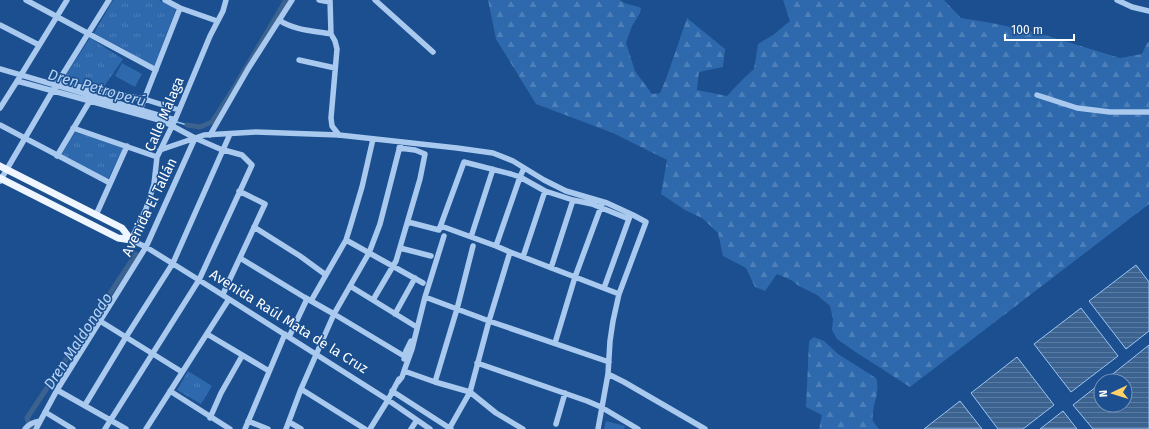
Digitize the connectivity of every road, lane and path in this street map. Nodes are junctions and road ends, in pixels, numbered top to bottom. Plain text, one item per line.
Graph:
1 (26, 0) edge
2 (67, 0) edge
3 (110, 0) edge
4 (165, 0) edge
5 (226, 0) edge
6 (292, 0) edge
7 (319, 0) edge
8 (375, 0) edge
9 (1117, 0) edge
10 (330, 1) edge
11 (180, 8) junction
12 (1149, 11) edge
13 (57, 16) junction
14 (279, 20) junction
15 (217, 21) junction
16 (0, 24) edge
17 (89, 34) junction
18 (331, 34) junction
19 (39, 45) junction
20 (433, 52) dead end
21 (299, 60) dead end
22 (335, 68) junction
23 (0, 69) edge
24 (156, 70) junction
25 (21, 75) junction
26 (17, 81) junction
27 (57, 84) junction
28 (53, 91) junction
29 (1037, 95) dead end
30 (93, 96) junction
31 (144, 99) junction
32 (90, 102) junction
33 (0, 108) edge
34 (140, 110) junction
35 (179, 110) junction
36 (1149, 112) edge
37 (331, 118) junction
38 (174, 123) junction
39 (0, 125) edge
40 (73, 128) junction
41 (210, 134) junction
42 (230, 134) junction
43 (328, 134) junction
44 (339, 135) junction
45 (25, 138) junction
46 (195, 138) junction
47 (373, 139) junction
48 (400, 145) junction
49 (127, 146) junction
50 (160, 150) junction
51 (224, 150) junction
52 (57, 156) junction
53 (157, 157) junction
54 (3, 168) edge
55 (524, 168) junction
56 (493, 169) junction
57 (520, 177) junction
58 (0, 180) edge
59 (110, 183) junction
60 (239, 191) junction
61 (545, 191) junction
62 (573, 200) junction
63 (602, 204) junction
64 (96, 215) junction
65 (630, 216) junction
66 (408, 222) junction
67 (441, 226) junction
68 (254, 227) junction
69 (444, 236) dead end
70 (471, 237) junction
71 (131, 240) junction
72 (346, 240) junction
73 (473, 246) dead end
74 (496, 246) junction
75 (146, 247) junction
76 (400, 248) junction
77 (510, 252) junction
78 (369, 253) junction
79 (431, 256) dead end
80 (523, 257) junction
81 (240, 258) junction
82 (173, 263) junction
83 (394, 266) junction
84 (551, 268) junction
85 (326, 275) junction
86 (575, 276) junction
87 (415, 278) junction
88 (199, 280) junction
89 (423, 282) dead end
90 (350, 286) junction
91 (604, 288) junction
92 (223, 294) junction
93 (619, 294) junction
94 (426, 297) junction
95 (229, 299) junction
96 (309, 300) junction
97 (373, 300) junction
98 (457, 309) junction
99 (334, 314) junction
100 (395, 314) junction
101 (100, 321) junction
102 (489, 321) junction
103 (207, 334) junction
104 (287, 335) junction
105 (126, 337) junction
106 (555, 344) junction
107 (152, 353) junction
108 (316, 354) junction
109 (242, 356) junction
110 (404, 356) junction
111 (609, 362) junction
112 (477, 363) junction
113 (269, 371) junction
114 (404, 371) junction
115 (182, 372) junction
116 (608, 374) junction
117 (398, 382) junction
118 (435, 382) junction
119 (301, 389) junction
120 (57, 390) junction
121 (170, 391) junction
122 (392, 391) junction
123 (470, 392) junction
124 (565, 393) junction
125 (388, 400) junction
126 (84, 405) junction
127 (601, 407) junction
128 (45, 412) junction
129 (210, 418) junction
130 (110, 420) junction
131 (248, 420) junction
132 (417, 420) junction
133 (40, 421) junction
134 (289, 422) junction
135 (556, 424) dead end
136 (450, 428) edge
137 (25, 429) edge
138 (36, 429) edge
139 (73, 429) edge
140 (105, 429) edge
141 (126, 429) edge
142 (146, 429) edge
143 (230, 429) edge
144 (245, 429) edge
145 (268, 429) edge
146 (286, 429) edge
147 (301, 429) edge
148 (366, 429) edge
149 (370, 429) edge
150 (411, 429) edge
151 (430, 429) edge
152 (523, 429) edge
153 (598, 429) edge
154 (638, 429) edge
155 (705, 429) edge

1 - 13 street
2 - 13 street
3 - 17 street
4 - 11 street
5 - 15 street, Calle Málaga
6 - 14 street
7 - 10 street
8 - 20 street
9 - 12 street
10 - 18 street
11 - 15 street
11 - 24 street
13 - 17 street
13 - 19 street
14 - 18 street
14 - 41 street
15 - 35 street, Calle Málaga
16 - 19 street
17 - 24 street
17 - 27 street
18 - 22 street
19 - 25 street
21 - 22 street
22 - 37 street
23 - 25 street
24 - 31 street
25 - 26 street
25 - 27 street
26 - 28 street
26 - 33 street
27 - 28 street
27 - 30 street
27 - 31 street
28 - 32 street
28 - 45 street
29 - 36 street
30 - 32 street
30 - 34 street
31 - 34 street
31 - 35 street
32 - 38 street
32 - 40 street
34 - 38 street
35 - 38 street, Calle Málaga
37 - 43 street
37 - 44 street
38 - 46 street
38 - 50 street, Calle Málaga
39 - 45 street
40 - 49 street
40 - 52 street
41 - 42 street
41 - 46 street
42 - 43 street
42 - 51 street
43 - 44 street
44 - 47 street
45 - 52 street
45 - 54 street
46 - 50 street
46 - 51 street
46 - 75 street, Avenida El Tallán
47 - 48 street
47 - 72 street
48 - 55 street
48 - 66 street
48 - 78 street
49 - 53 street
49 - 59 street
50 - 53 street, Calle Málaga
51 - 60 street
51 - 82 street
52 - 59 street
53 - 71 street, Calle Málaga
54 - 58 street
54 - 64 main road, Avenida Raúl Mata de la Cruz
55 - 57 street
55 - 63 street
56 - 57 street
56 - 67 street
56 - 70 street
57 - 61 street
57 - 74 street
58 - 71 main road, Avenida Raúl Mata de la Cruz
59 - 64 street
60 - 68 street
60 - 88 street
61 - 62 street
61 - 80 street
62 - 63 street
62 - 84 street
63 - 65 street
63 - 86 street
64 - 71 main road, Avenida Raúl Mata de la Cruz
65 - 91 street
65 - 93 street
66 - 67 street
66 - 76 street
67 - 70 street
68 - 81 street
68 - 85 street
69 - 94 street
70 - 74 street
71 - 75 street, Avenida Raúl Mata de la Cruz
72 - 78 street
72 - 85 street
73 - 98 street
74 - 77 street
75 - 82 street, Avenida Raúl Mata de la Cruz
75 - 101 street, Avenida El Tallán
76 - 79 street
76 - 83 street
77 - 80 street
77 - 102 street
78 - 83 street
78 - 90 street
80 - 84 street
81 - 92 street
81 - 96 street
82 - 88 street, Avenida Raúl Mata de la Cruz
82 - 105 street
83 - 87 street
83 - 97 street
84 - 86 street
85 - 96 street
86 - 91 street
86 - 106 street
87 - 89 street
87 - 100 street
88 - 92 street, Avenida Raúl Mata de la Cruz
88 - 107 street
90 - 97 street
90 - 99 street
91 - 93 street
92 - 95 street, Avenida Raúl Mata de la Cruz
93 - 111 street
94 - 98 street
94 - 114 street
95 - 103 street
95 - 104 street, Avenida Raúl Mata de la Cruz
96 - 99 street
96 - 104 street
97 - 100 street
98 - 102 street
98 - 118 street
99 - 108 street
99 - 110 street
100 - 110 street
101 - 105 street
101 - 120 street, Avenida El Tallán
102 - 106 street
102 - 112 street
103 - 109 street
103 - 115 street
104 - 108 street, Avenida Raúl Mata de la Cruz
104 - 113 street
105 - 107 street
105 - 126 street
106 - 111 street
107 - 115 street
107 - 130 street
108 - 119 street
108 - 125 street, Avenida Raúl Mata de la Cruz
109 - 113 street
109 - 129 street
110 - 117 street
111 - 116 street
112 - 123 street
112 - 124 street
113 - 131 street
114 - 117 street
114 - 118 street
115 - 121 street
116 - 127 street
116 - 155 street
117 - 122 street
118 - 123 street
119 - 134 street
119 - 148 street
120 - 126 street
120 - 128 street, Avenida El Tallán
121 - 129 street
121 - 142 street
122 - 125 street
122 - 136 street
123 - 136 street
123 - 152 street
124 - 127 street
124 - 135 street
125 - 132 street, Avenida Raúl Mata de la Cruz
125 - 149 street
126 - 130 street
127 - 153 street
127 - 154 street
128 - 133 street, Avenida El Tallán
128 - 139 street
129 - 143 street
130 - 140 street
130 - 141 street
131 - 144 street
131 - 145 street
132 - 150 street
132 - 151 street, Avenida Raúl Mata de la Cruz
133 - 137 street
133 - 138 street, Avenida El Tallán
134 - 146 street
134 - 147 street

